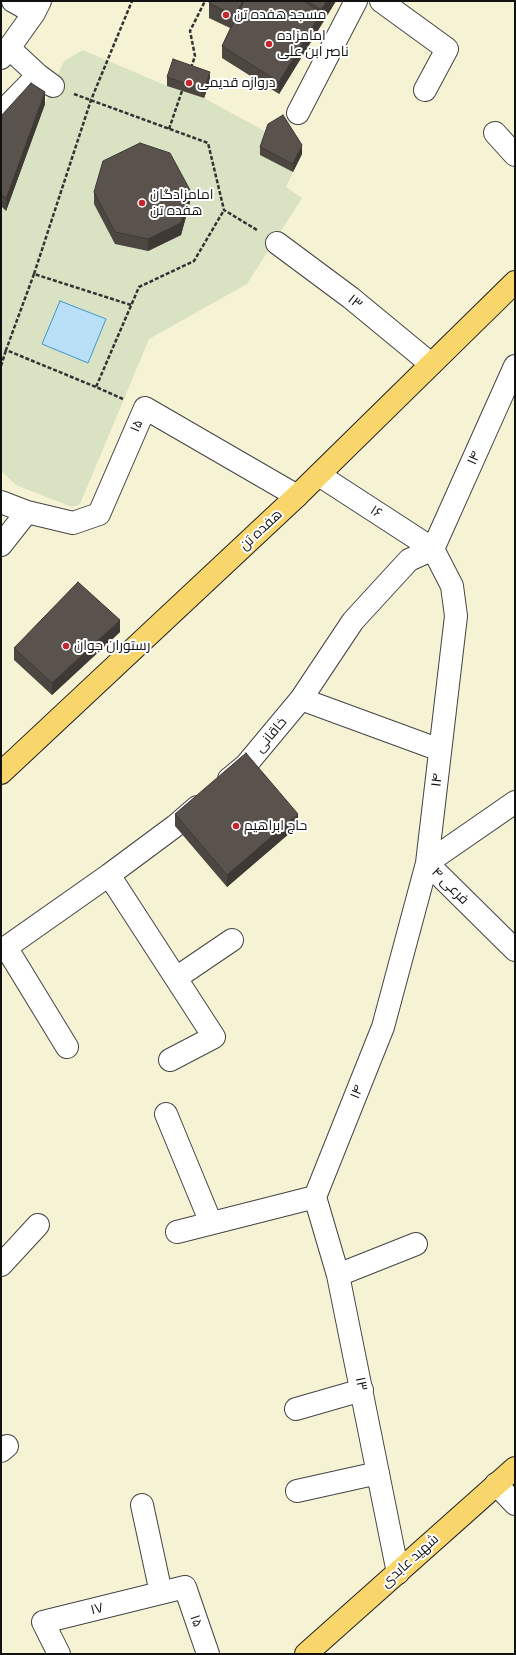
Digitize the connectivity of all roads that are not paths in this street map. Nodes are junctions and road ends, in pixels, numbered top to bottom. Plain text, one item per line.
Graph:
1 (13, 1) edge
2 (356, 1) edge
3 (381, 1) edge
4 (37, 7) edge
5 (5, 53) edge
6 (424, 90) dead end
7 (1, 113) edge
8 (298, 113) dead end
9 (494, 133) dead end
10 (515, 155) edge
11 (277, 243) road end
12 (515, 282) edge
13 (431, 364) junction
14 (515, 366) edge
15 (319, 475) junction
16 (297, 496) junction
17 (1, 502) edge
18 (27, 512) junction
19 (1, 545) edge
20 (433, 549) junction
21 (301, 699) junction
22 (440, 750) junction
23 (1, 773) edge
24 (515, 802) edge
25 (427, 863) junction
26 (109, 875) junction
27 (232, 940) dead end
28 (4, 949) edge
29 (515, 950) edge
30 (176, 978) junction
31 (67, 1047) dead end
32 (170, 1060) dead end
33 (166, 1114) dead end
34 (315, 1197) junction
35 (211, 1223) junction
36 (38, 1225) dead end
37 (177, 1232) dead end
38 (416, 1244) dead end
39 (1, 1265) edge
40 (338, 1275) junction
41 (362, 1390) junction
42 (296, 1409) dead end
43 (515, 1468) edge
44 (378, 1473) junction
45 (496, 1484) junction
46 (297, 1491) dead end
47 (515, 1504) edge
48 (142, 1505) dead end
49 (398, 1573) junction
50 (185, 1587) joint
51 (161, 1593) junction
52 (59, 1654) edge
53 (208, 1654) edge
54 (306, 1654) edge

1 - 4 street
2 - 8 street
3 - 6 street
4 - 5 street
5 - 7 street
9 - 10 street
11 - 13 street, ۱۳
12 - 13 main road, هفده تن
13 - 15 main road, هفده تن
14 - 20 street, ۱۴
15 - 16 main road, هفده تن
15 - 20 street, ۱۶
16 - 18 street, ۱۵
16 - 23 main road, هفده تن
17 - 18 street, ۱۵
18 - 19 street
20 - 21 street, خاقانی
20 - 22 street, ۱۴
21 - 22 street
21 - 26 street, خاقانی
22 - 25 street, ۱۴
24 - 25 street, فرعی ۴
25 - 29 street, فرعی ۴
25 - 34 street, ۱۴
26 - 28 street, خاقانی
26 - 30 street
27 - 30 street
28 - 31 street
30 - 32 street
33 - 35 street
34 - 35 street
34 - 40 street, ۱۳
35 - 37 street
36 - 39 street
38 - 40 street
40 - 41 street, ۱۳
41 - 42 street
41 - 44 street, ۱۳
43 - 45 main road, شهید عابدی
44 - 46 street
44 - 49 street, ۱۳
45 - 47 street
45 - 49 main road, شهید عابدی
48 - 51 street
49 - 54 main road, شهید عابدی
50 - 51 street, ۱۷
50 - 53 street, ۱۵
51 - 52 street, ۱۷

